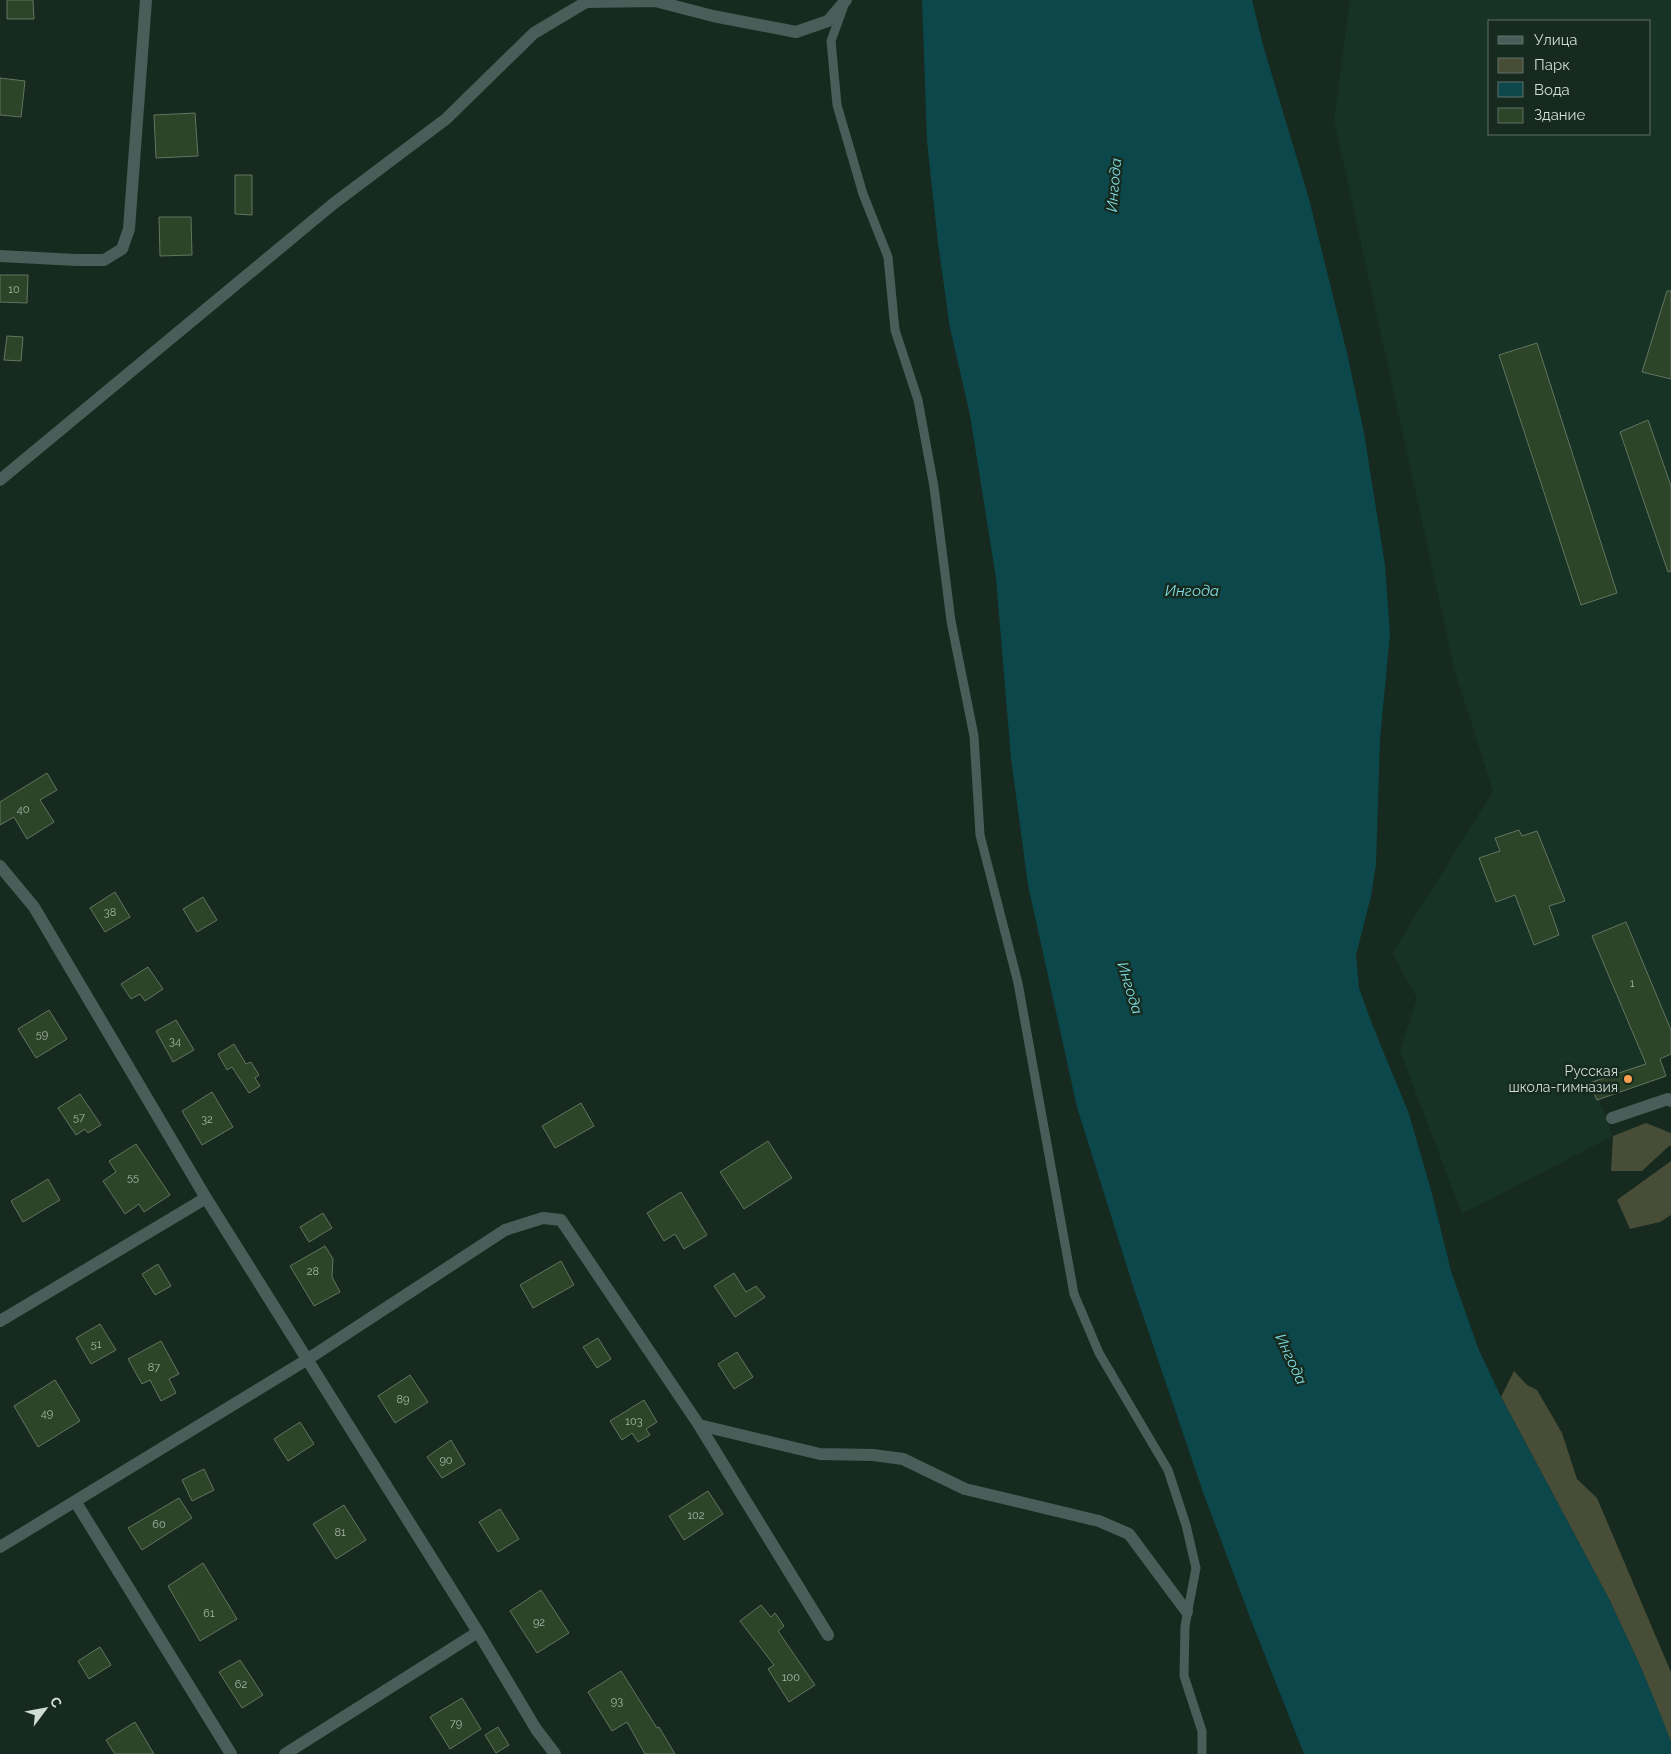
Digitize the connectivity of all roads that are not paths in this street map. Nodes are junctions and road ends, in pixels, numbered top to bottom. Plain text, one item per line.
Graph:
1 (146, 0) edge
2 (846, 0) edge
3 (0, 256) edge
4 (0, 480) edge
5 (0, 866) edge
6 (1671, 1101) edge
7 (1612, 1118) dead end
8 (206, 1198) junction
9 (0, 1321) edge
10 (308, 1359) junction
11 (699, 1426) junction
12 (75, 1501) junction
13 (0, 1547) edge
14 (1188, 1612) junction
15 (478, 1632) junction
16 (828, 1636) dead end
17 (231, 1754) edge
18 (285, 1754) edge
19 (555, 1754) edge
20 (1202, 1754) edge

1 - 3 street
2 - 4 street
2 - 14 lane
5 - 8 street
6 - 7 street
8 - 9 street
8 - 10 street
10 - 11 street
10 - 12 street
10 - 15 street
11 - 14 street
11 - 16 street
12 - 13 street
12 - 17 street
14 - 20 lane
15 - 18 street
15 - 19 street

